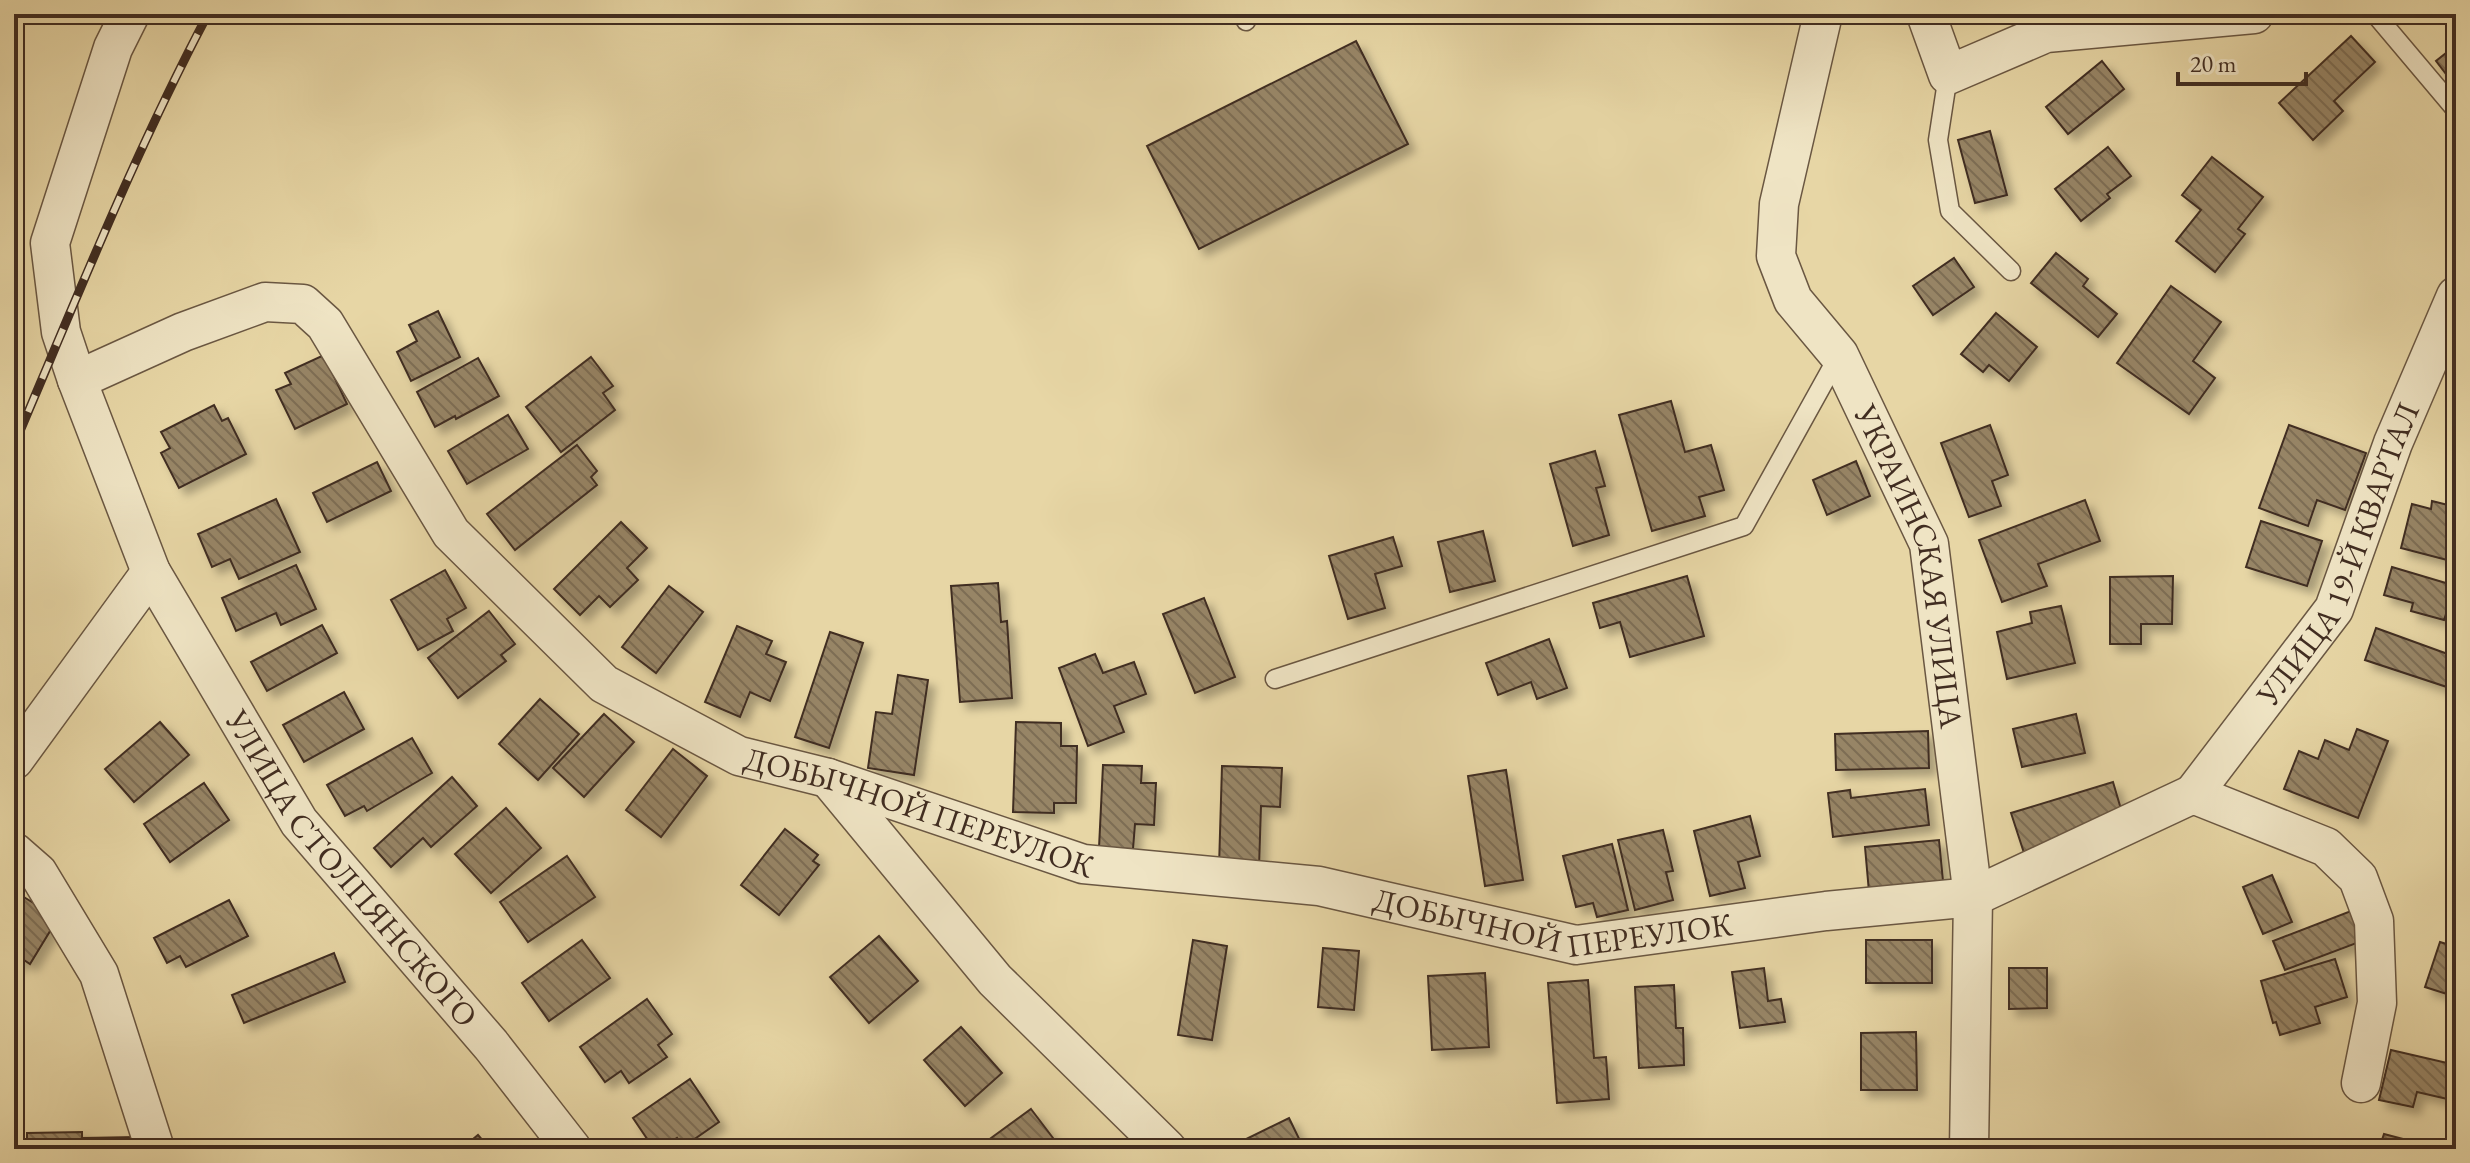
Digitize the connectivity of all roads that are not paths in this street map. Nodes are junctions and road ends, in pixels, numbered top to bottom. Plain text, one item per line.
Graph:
1 (130, 14) edge
2 (1823, 14) edge
3 (1926, 14) edge
4 (2254, 14) edge
5 (2375, 14) edge
6 (1948, 75) junction
7 (2456, 110) edge
8 (2011, 271) dead end
9 (2456, 296) edge
10 (1839, 355) junction
11 (77, 380) junction
12 (151, 572) junction
13 (1275, 679) dead end
14 (14, 760) edge
15 (828, 778) junction
16 (2193, 794) junction
17 (14, 852) edge
18 (1973, 897) junction
19 (2361, 1083) dead end
20 (155, 1149) edge
21 (572, 1149) edge
22 (1167, 1149) edge
23 (1969, 1149) edge

1 - 11 street, УЛИЦА СТОЛПЯНСКОГО
2 - 10 street, УКРАИНСКАЯ УЛИЦА
3 - 6 street
4 - 6 street
5 - 7 lane
6 - 8 lane
9 - 16 street, УЛИЦА 19-Й КВАРТАЛ
10 - 13 lane
10 - 18 street, УКРАИНСКАЯ УЛИЦА
11 - 12 street, УЛИЦА СТОЛПЯНСКОГО
11 - 15 street, ДОБЫЧНОЙ ПЕРЕУЛОК
12 - 14 street
12 - 21 street, УЛИЦА СТОЛПЯНСКОГО
15 - 18 street, ДОБЫЧНОЙ ПЕРЕУЛОК
15 - 22 street
16 - 18 street, ДОБЫЧНОЙ ПЕРЕУЛОК
16 - 19 street
17 - 20 street
18 - 23 street, УКРАИНСКАЯ УЛИЦА

